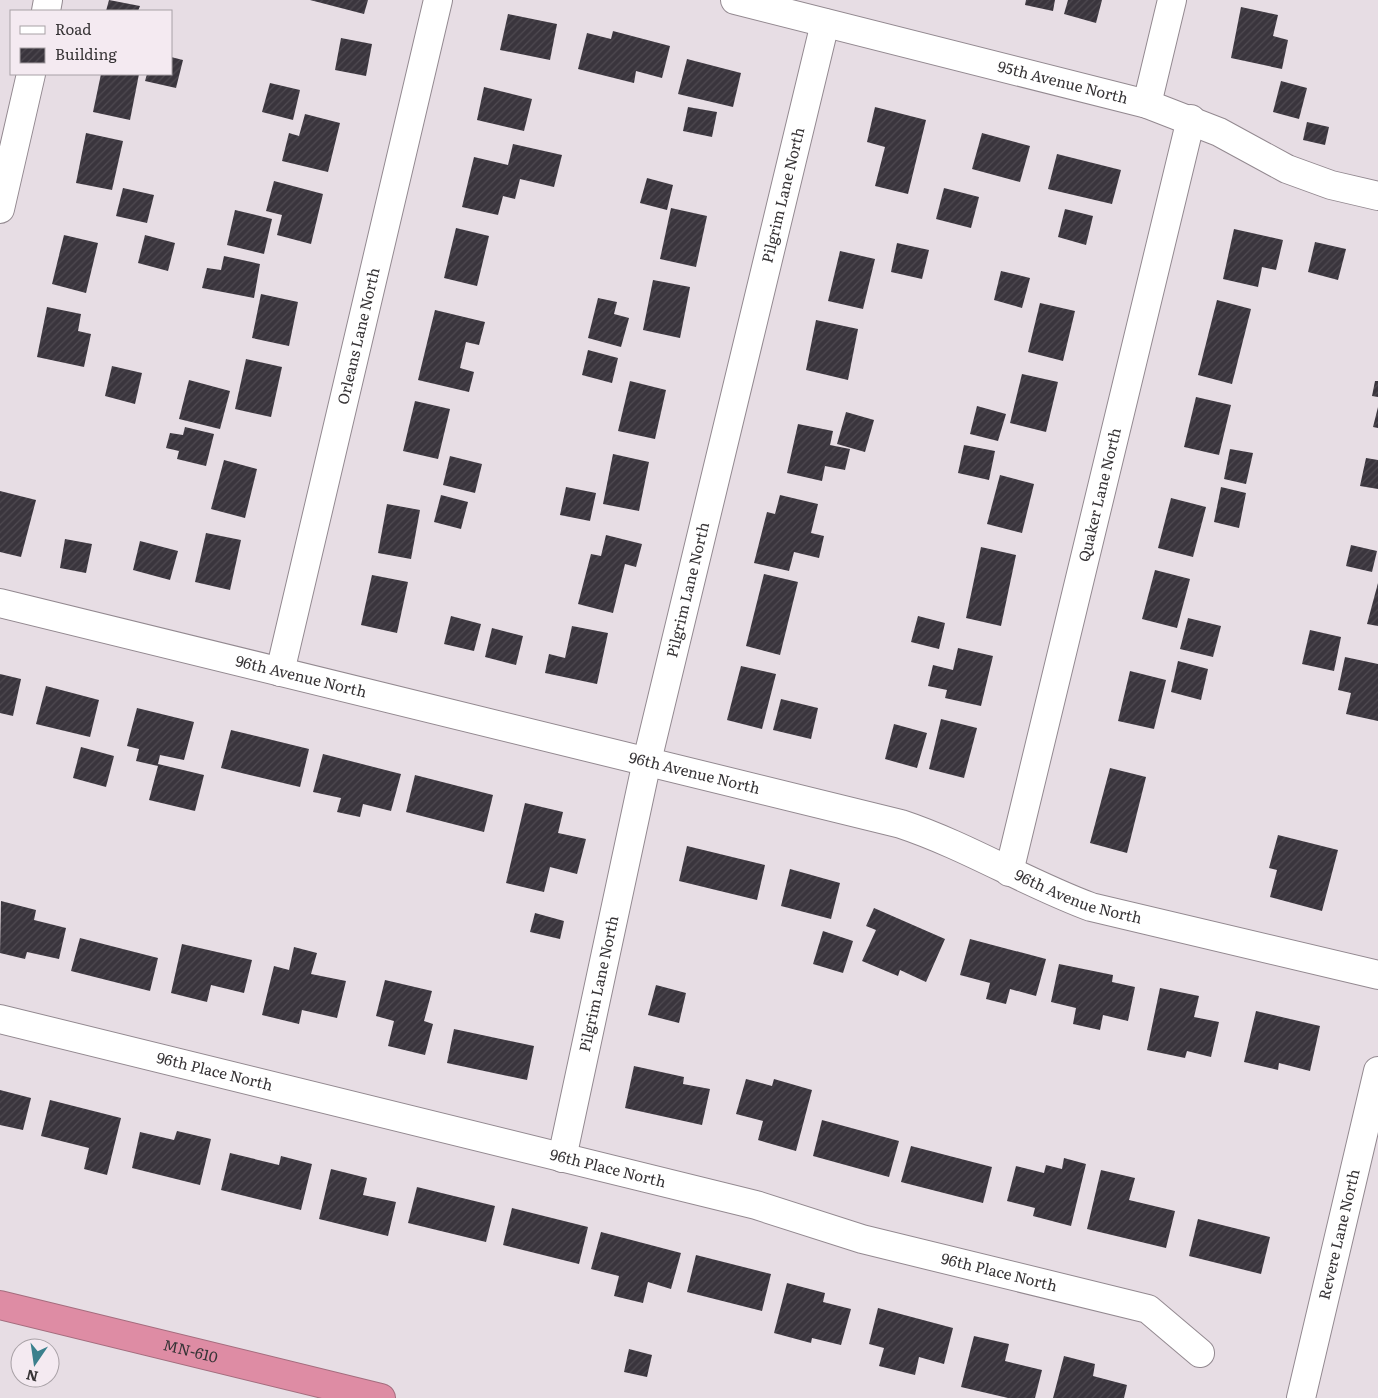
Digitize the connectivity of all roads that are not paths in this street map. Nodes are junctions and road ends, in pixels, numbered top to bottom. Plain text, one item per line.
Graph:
1 (438, 0) edge
2 (735, 0) edge
3 (1172, 0) edge
4 (825, 23) junction
5 (31, 75) edge
6 (1147, 104) junction
7 (1191, 119) junction
8 (1378, 196) edge
9 (0, 208) edge
10 (0, 604) edge
11 (280, 672) junction
12 (647, 760) junction
13 (1009, 872) junction
14 (1378, 975) edge
15 (0, 1020) edge
16 (1378, 1071) edge
17 (1371, 1136) edge
18 (562, 1158) junction
19 (0, 1305) edge
20 (1200, 1352) dead end
21 (381, 1398) edge
22 (1300, 1398) edge

1 - 11 street, Orleans Lane North
2 - 4 street, 95th Avenue North
3 - 6 street
4 - 6 street, 95th Avenue North
4 - 12 street, Pilgrim Lane North
5 - 9 street
6 - 7 street, 95th Avenue North
7 - 8 street, 95th Avenue North
7 - 13 street, Quaker Lane North
10 - 11 street, 96th Avenue North
11 - 12 street, 96th Avenue North
12 - 13 street, 96th Avenue North
12 - 18 street, Pilgrim Lane North
13 - 14 street, 96th Avenue North
15 - 18 street, 96th Place North
16 - 17 street, Revere Lane North
17 - 22 street, Revere Lane North
18 - 20 street, 96th Place North
19 - 21 highway, MN-610

